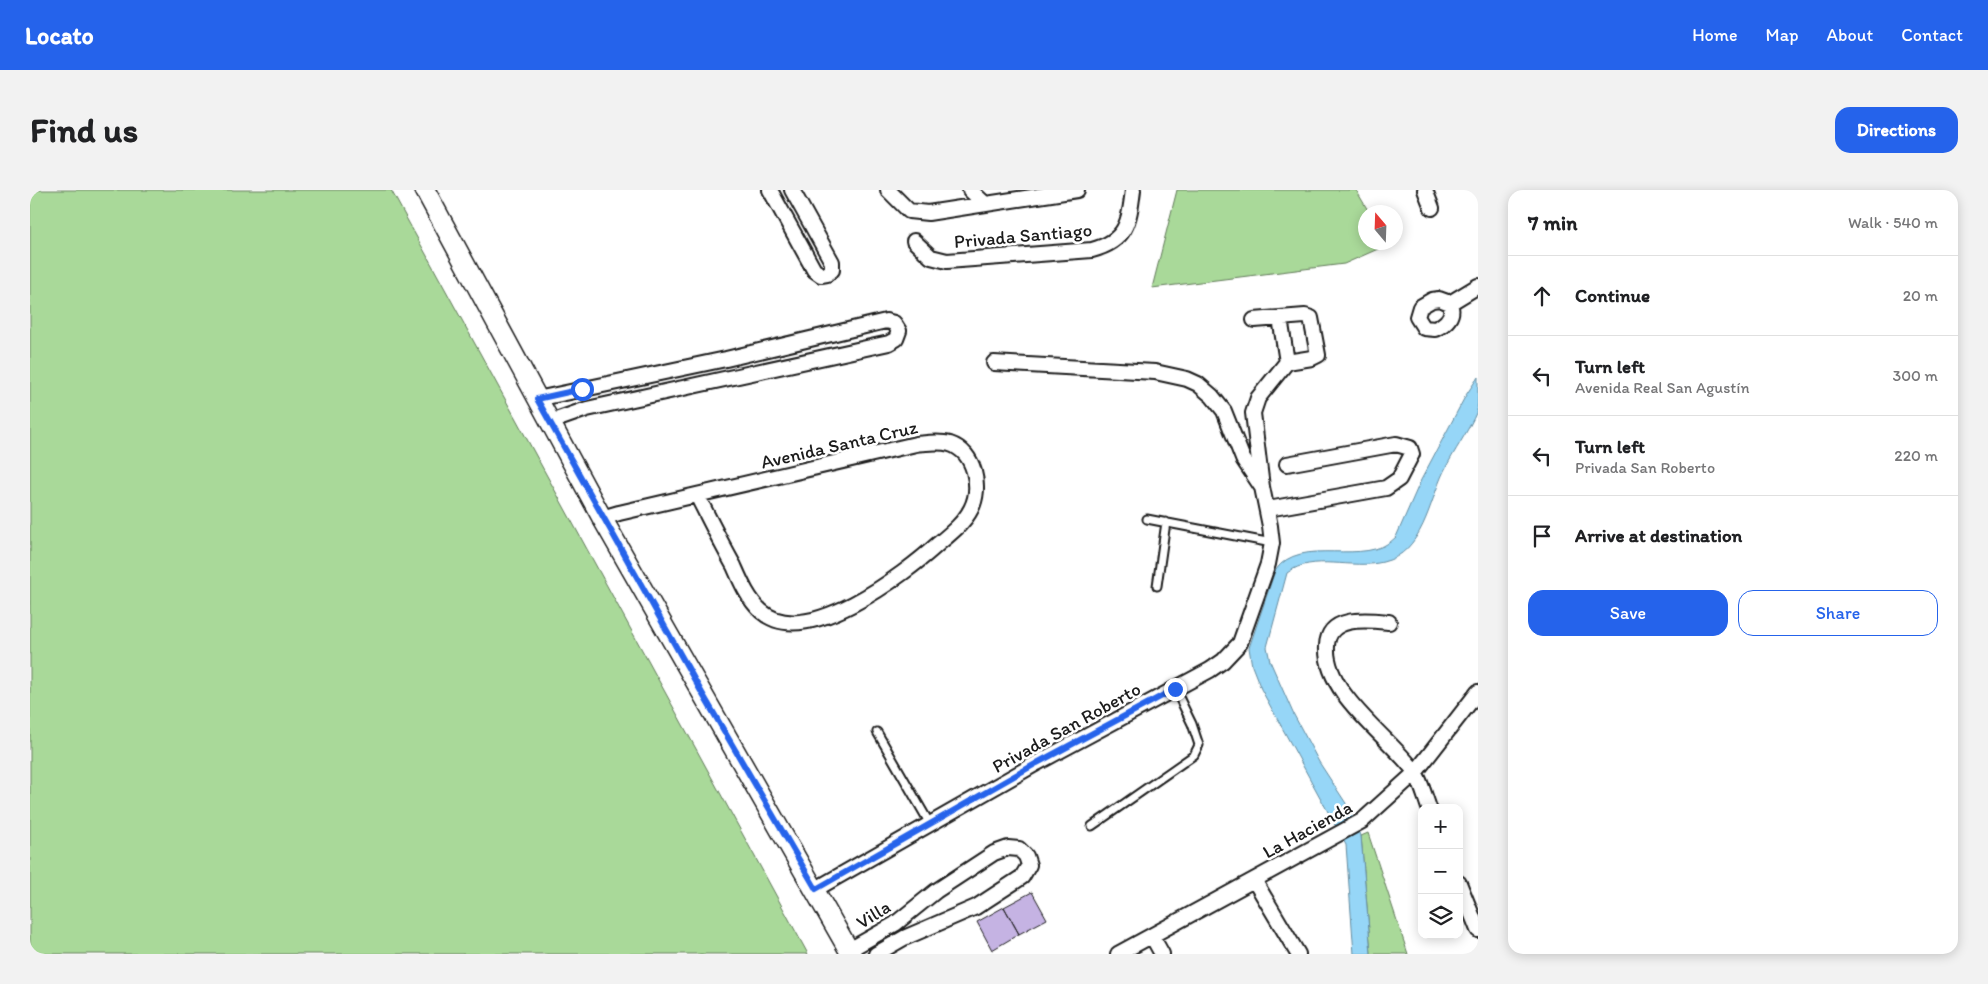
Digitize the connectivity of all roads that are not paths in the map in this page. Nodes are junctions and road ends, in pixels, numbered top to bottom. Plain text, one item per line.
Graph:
1 (425, 190) edge
2 (771, 190) edge
3 (792, 190) edge
4 (888, 190) edge
5 (970, 190) edge
6 (1133, 190) edge
7 (1425, 190) edge
8 (1071, 191) edge
9 (984, 203) junction
10 (1432, 208) dead end
11 (914, 241) dead end
12 (1478, 286) edge
13 (1450, 303) dead end
14 (1280, 318) junction
15 (1254, 320) dead end
16 (726, 359) junction
17 (1287, 362) junction
18 (994, 363) dead end
19 (731, 376) junction
20 (537, 399) junction
21 (550, 422) junction
22 (1287, 464) dead end
23 (1262, 486) junction
24 (697, 495) junction
25 (1268, 509) junction
26 (602, 518) junction
27 (1147, 519) dead end
28 (1166, 522) junction
29 (1272, 543) junction
30 (1157, 586) dead end
31 (1389, 622) dead end
32 (1175, 689) junction
33 (1478, 692) edge
34 (877, 732) dead end
35 (1415, 773) junction
36 (1427, 804) edge
37 (930, 824) junction
38 (1092, 826) dead end
39 (1254, 880) junction
40 (816, 889) junction
41 (1463, 893) edge
42 (916, 908) junction
43 (928, 928) junction
44 (1478, 930) edge
45 (876, 935) junction
46 (1152, 936) junction
47 (880, 951) edge
48 (850, 952) edge
49 (1118, 954) edge
50 (1162, 954) edge
51 (1298, 954) edge

1 - 20 main road
2 - 3 street
4 - 9 street
5 - 9 street
6 - 11 street, Privada Santiago
7 - 10 street
8 - 9 street
12 - 13 street
14 - 15 street
14 - 17 street
14 - 17 street
16 - 19 street
16 - 19 street
16 - 20 street
17 - 23 street, Privada San Roberto
18 - 23 street, Privada San Roberto
19 - 21 street
20 - 21 main road
21 - 26 main road
22 - 25 street
23 - 25 street, Privada San Roberto
24 - 24 street, Avenida Santa Cruz
24 - 26 street, Avenida Santa Cruz
25 - 29 street, Privada San Roberto
26 - 40 main road
27 - 28 lane
28 - 29 lane
28 - 30 lane
29 - 32 street, Privada San Roberto
31 - 35 street
32 - 37 street, Privada San Roberto
32 - 38 lane
33 - 35 street, La Hacienda
34 - 37 lane
35 - 36 street
35 - 39 street, La Hacienda
37 - 40 street, Privada San Roberto
39 - 46 street, La Hacienda
39 - 51 street
40 - 48 main road
41 - 44 street
42 - 43 street
42 - 43 street, Villa
42 - 45 street, Villa
43 - 47 street, Villa
45 - 47 street
45 - 48 street, Villa
46 - 49 street, La Hacienda
46 - 50 street

